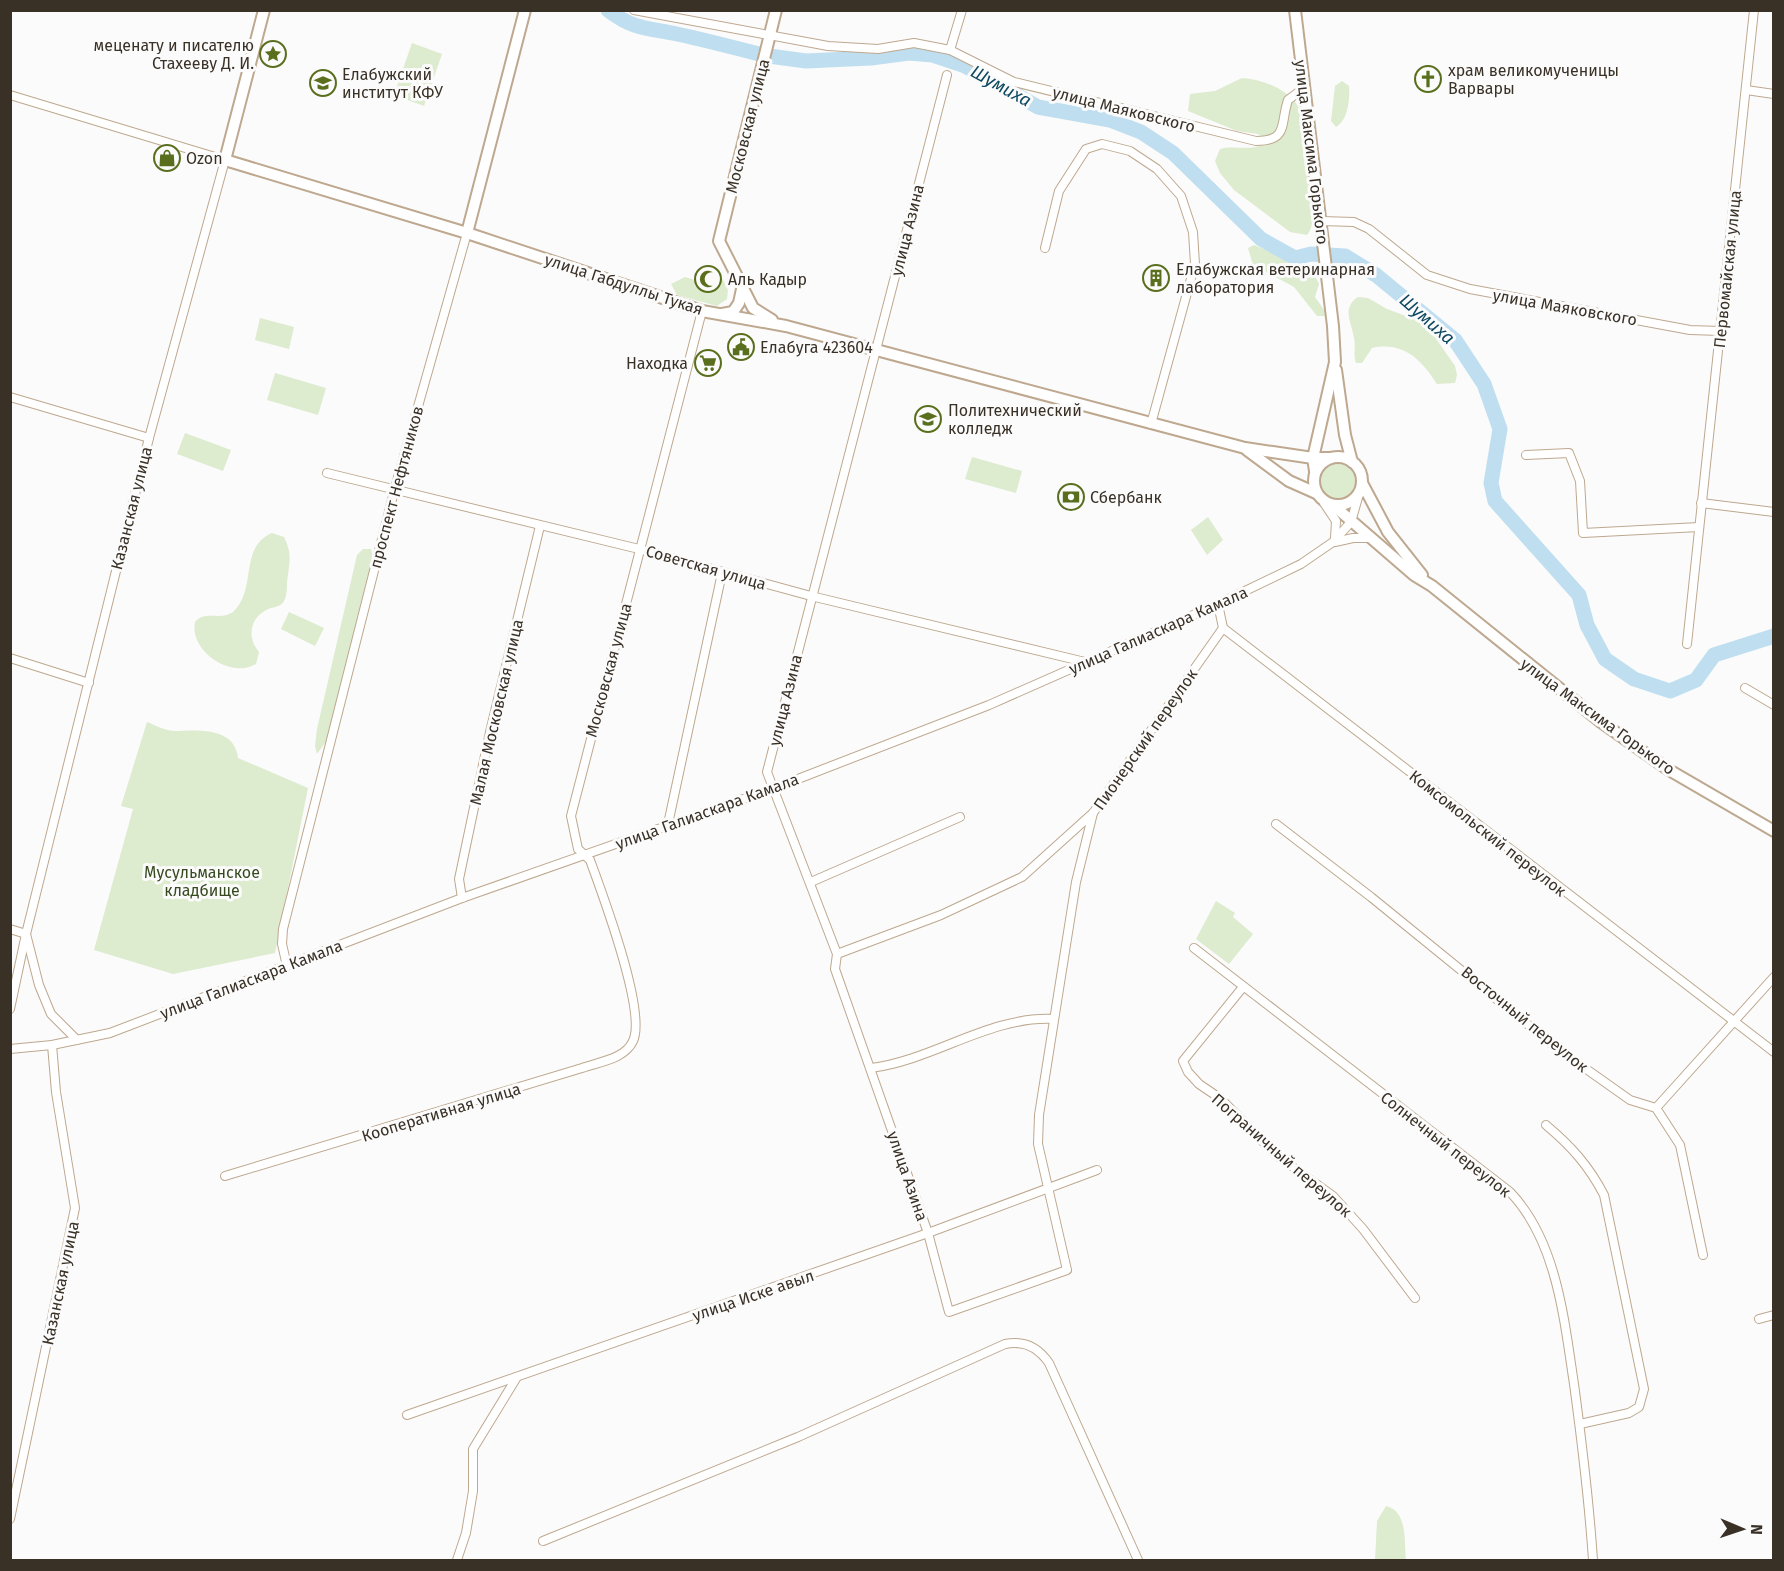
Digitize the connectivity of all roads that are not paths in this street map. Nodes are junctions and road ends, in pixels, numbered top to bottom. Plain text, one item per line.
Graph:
1 (264, 10) edge
2 (525, 10) edge
3 (634, 10) edge
4 (776, 10) edge
5 (962, 10) edge
6 (1294, 10) edge
7 (1754, 10) edge
8 (769, 37) junction
9 (950, 50) junction
10 (947, 75) dead end
11 (1304, 88) junction
12 (1746, 90) junction
13 (1773, 94) edge
14 (10, 95) edge
15 (225, 160) junction
16 (1321, 222) junction
17 (467, 233) junction
18 (1045, 248) dead end
19 (742, 290) junction
20 (702, 311) junction
21 (718, 314) junction
22 (786, 326) junction
23 (1720, 331) junction
24 (877, 349) junction
25 (1335, 363) junction
26 (10, 397) edge
27 (1150, 424) junction
28 (149, 438) junction
29 (1245, 448) junction
30 (1526, 455) dead end
31 (1313, 458) junction
32 (1331, 458) junction
33 (1352, 462) junction
34 (1315, 471) junction
35 (327, 473) dead end
36 (395, 489) junction
37 (1360, 489) junction
38 (1316, 493) junction
39 (1701, 503) junction
40 (1328, 504) junction
41 (1773, 512) edge
42 (1351, 522) junction
43 (540, 525) junction
44 (1699, 526) junction
45 (1373, 539) junction
46 (1333, 542) junction
47 (639, 549) junction
48 (722, 573) junction
49 (1432, 586) junction
50 (811, 596) junction
51 (1218, 604) junction
52 (1223, 628) junction
53 (1687, 644) dead end
54 (10, 658) edge
55 (1085, 662) junction
56 (89, 682) junction
57 (1745, 688) dead end
58 (1773, 705) edge
59 (772, 789) junction
60 (1093, 813) junction
61 (960, 817) dead end
62 (668, 824) junction
63 (1275, 824) dead end
64 (1773, 831) edge
65 (584, 856) junction
66 (811, 882) junction
67 (462, 898) junction
68 (10, 928) edge
69 (26, 934) junction
70 (1194, 948) dead end
71 (837, 954) junction
72 (287, 966) junction
73 (1773, 977) edge
74 (1242, 987) junction
75 (10, 1009) edge
76 (1053, 1019) junction
77 (1733, 1020) junction
78 (637, 1023) joint
79 (77, 1040) junction
80 (52, 1045) junction
81 (10, 1049) edge
82 (1773, 1052) edge
83 (871, 1068) junction
84 (1656, 1108) junction
85 (1546, 1125) dead end
86 (1097, 1170) dead end
87 (225, 1176) dead end
88 (1048, 1189) junction
89 (927, 1233) junction
90 (1703, 1256) dead end
91 (1415, 1298) dead end
92 (1773, 1315) edge
93 (1759, 1319) dead end
94 (517, 1377) junction
95 (407, 1415) dead end
96 (1580, 1424) junction
97 (10, 1519) edge
98 (543, 1541) dead end
99 (457, 1560) edge
100 (1138, 1560) edge
101 (1593, 1560) edge

1 - 15 main road, Казанская улица
2 - 17 main road, проспект Нефтяников
3 - 8 street, улица Маяковского
4 - 8 main road, Московская улица
5 - 9 street
6 - 11 main road, улица Максима Горького
7 - 12 street, Первомайская улица
8 - 9 street, улица Маяковского
8 - 19 main road, Московская улица
9 - 11 street, улица Маяковского
10 - 24 street, улица Азина
11 - 16 main road, улица Максима Горького
12 - 13 street
12 - 23 street, Первомайская улица
14 - 15 street, улица Габдуллы Тукая
15 - 17 main road, улица Габдуллы Тукая
15 - 28 street, Казанская улица
16 - 23 street, улица Маяковского
16 - 25 main road, улица Максима Горького
17 - 20 main road, улица Габдуллы Тукая
17 - 36 street, проспект Нефтяников
18 - 27 street
19 - 21 main road
19 - 22 main road
20 - 21 main road, улица Габдуллы Тукая
20 - 47 street, Московская улица
21 - 22 main road, улица Габдуллы Тукая
22 - 24 main road, улица Габдуллы Тукая
23 - 39 street, Первомайская улица
24 - 27 main road, улица Габдуллы Тукая
24 - 50 street, улица Азина
25 - 31 main road, улица Максима Горького
25 - 33 main road, улица Максима Горького
26 - 28 street
27 - 29 main road, улица Габдуллы Тукая
28 - 56 street, Казанская улица
29 - 31 main road, улица Габдуллы Тукая
29 - 38 main road, улица Габдуллы Тукая
30 - 44 street
31 - 32 main road, улица Габдуллы Тукая
31 - 34 main road, улица Максима Горького
32 - 33 main road
32 - 34 main road
33 - 37 main road, улица Максима Горького
34 - 38 main road, улица Максима Горького
35 - 36 street, Советская улица
36 - 43 street, Советская улица
36 - 72 street, проспект Нефтяников
37 - 40 main road
37 - 42 street, улица Галиаскара Камала
37 - 49 main road, улица Максима Горького
38 - 40 main road, улица Максима Горького
39 - 41 street
39 - 44 street, Первомайская улица
40 - 42 main road, улица Максима Горького
40 - 46 street
42 - 45 main road, улица Максима Горького
42 - 46 street, улица Галиаскара Камала
43 - 47 street, Советская улица
43 - 67 street, Малая Московская улица
44 - 53 street, Первомайская улица
45 - 46 street
45 - 49 main road, улица Максима Горького
46 - 51 street, улица Галиаскара Камала
47 - 48 street, Советская улица
47 - 65 street, Московская улица
48 - 50 street, Советская улица
48 - 62 street
49 - 64 main road, улица Максима Горького
50 - 55 street, Советская улица
50 - 59 street, улица Азина
51 - 52 street
51 - 55 street, улица Галиаскара Камала
52 - 60 street, Пионерский переулок
52 - 77 street, Комсомольский переулок
54 - 56 street
55 - 59 street, улица Галиаскара Камала
56 - 69 street, Казанская улица
57 - 58 street
59 - 62 street, улица Галиаскара Камала
59 - 66 street, улица Азина
60 - 71 street, Пионерский переулок
60 - 76 street
61 - 66 street
62 - 65 street, улица Галиаскара Камала
63 - 84 street, Восточный переулок
65 - 67 street, улица Галиаскара Камала
65 - 78 street, Московская улица
66 - 71 street, улица Азина
67 - 72 street, улица Галиаскара Камала
68 - 69 street
69 - 75 street, Казанская улица
69 - 79 street
70 - 74 street, Солнечный переулок
71 - 83 street, улица Азина
72 - 79 street, улица Галиаскара Камала
73 - 77 street
74 - 91 street, Пограничный переулок
74 - 96 street, Солнечный переулок
76 - 83 street
76 - 88 street
77 - 82 street, Комсомольский переулок
77 - 84 street
78 - 87 street, Кооперативная улица
79 - 80 street, улица Галиаскара Камала
80 - 81 street, улица Галиаскара Камала
80 - 97 street, Казанская улица
83 - 89 street, улица Азина
84 - 90 street
85 - 96 street
86 - 88 street, улица Иске авыл
88 - 89 street, улица Иске авыл
88 - 89 street, улица Азина
89 - 94 street, улица Иске авыл
92 - 93 street
94 - 95 street, улица Иске авыл
94 - 99 street
96 - 101 street, Солнечный переулок
98 - 100 street

